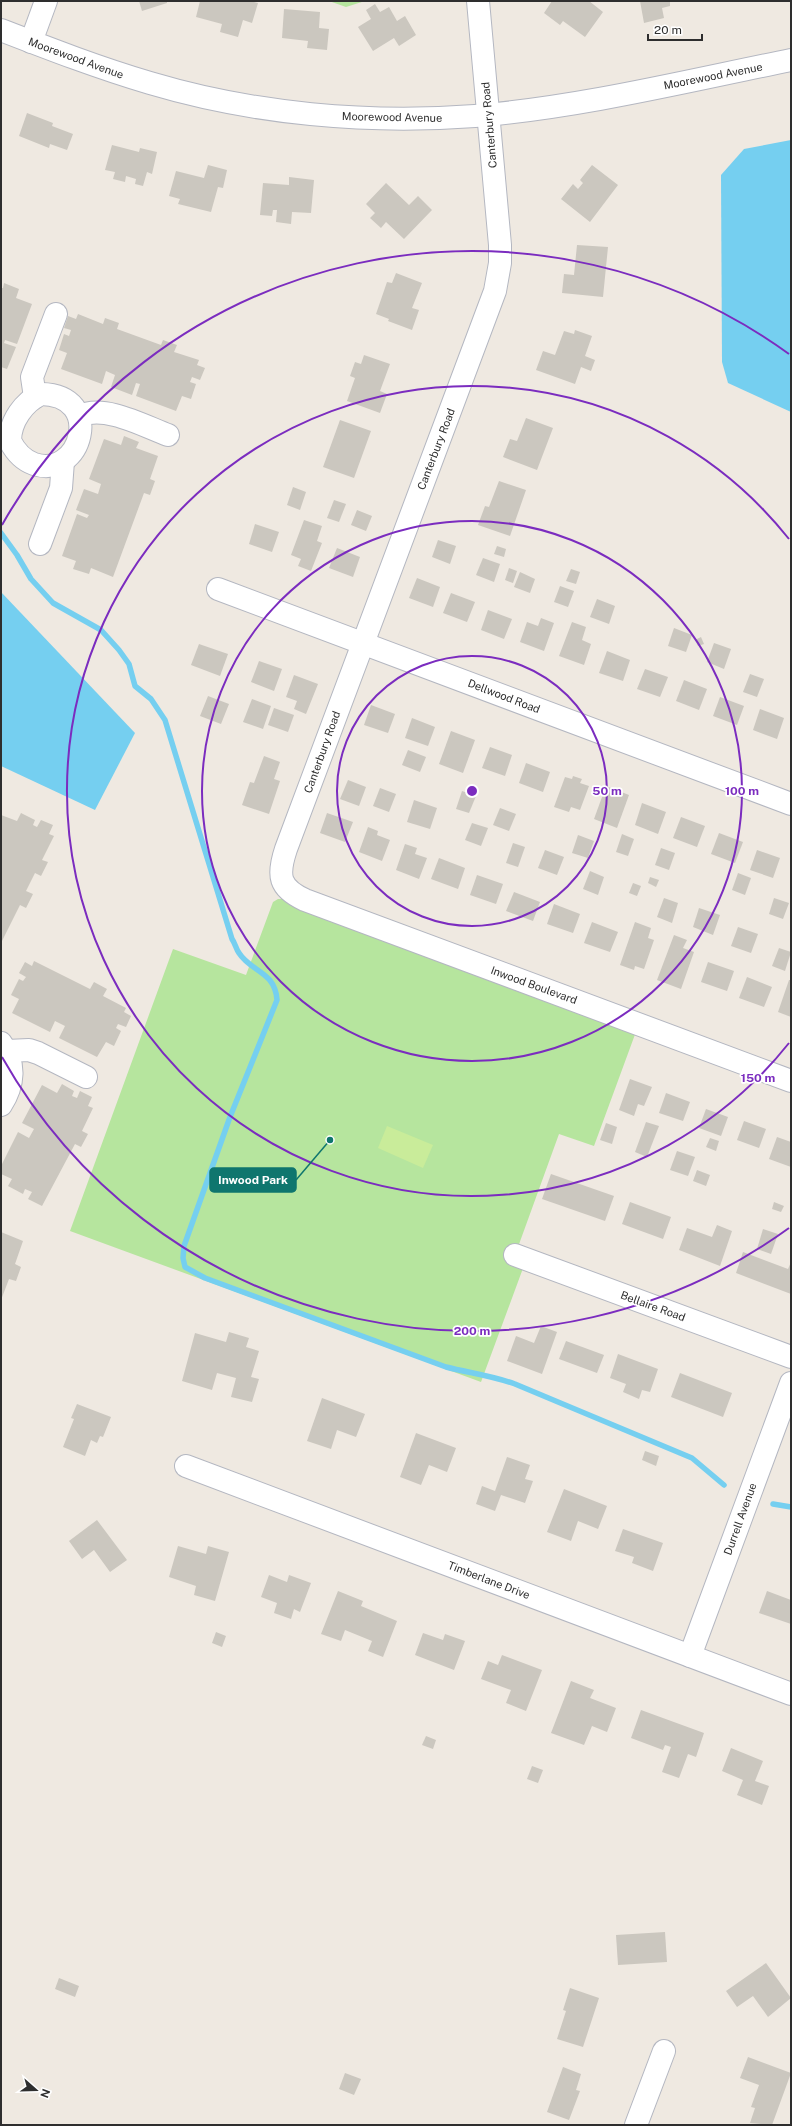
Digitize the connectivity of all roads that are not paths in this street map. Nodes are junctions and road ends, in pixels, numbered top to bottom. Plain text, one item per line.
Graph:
1 (46, 1) edge
2 (478, 1) edge
3 (1, 30) edge
4 (31, 42) junction
5 (791, 60) edge
6 (488, 115) junction
7 (56, 314) dead end
8 (35, 397) junction
9 (80, 416) junction
10 (168, 435) dead end
11 (6, 442) edge
12 (63, 461) junction
13 (40, 544) dead end
14 (218, 589) dead end
15 (362, 643) junction
16 (791, 804) edge
17 (282, 881) joint
18 (4, 1047) edge
19 (86, 1077) dead end
20 (791, 1081) edge
21 (1, 1106) edge
22 (516, 1255) dead end
23 (791, 1357) edge
24 (791, 1383) edge
25 (186, 1466) dead end
26 (690, 1656) junction
27 (791, 1694) edge
28 (664, 2051) dead end
29 (636, 2125) edge

1 - 4 street
2 - 6 street, Canterbury Road
3 - 4 street, Moorewood Avenue
4 - 6 street, Moorewood Avenue
5 - 6 street, Moorewood Avenue
6 - 15 street, Canterbury Road
7 - 8 street
8 - 9 street
8 - 11 street
9 - 10 street
9 - 12 street
11 - 12 street
12 - 13 street
14 - 15 street, Dellwood Road
15 - 16 street, Dellwood Road
15 - 17 street, Canterbury Road
17 - 20 street, Inwood Boulevard
18 - 19 street
18 - 21 street
22 - 23 street, Bellaire Road
24 - 26 street, Durrell Avenue
25 - 26 street, Timberlane Drive
26 - 27 street, Timberlane Drive
28 - 29 street

